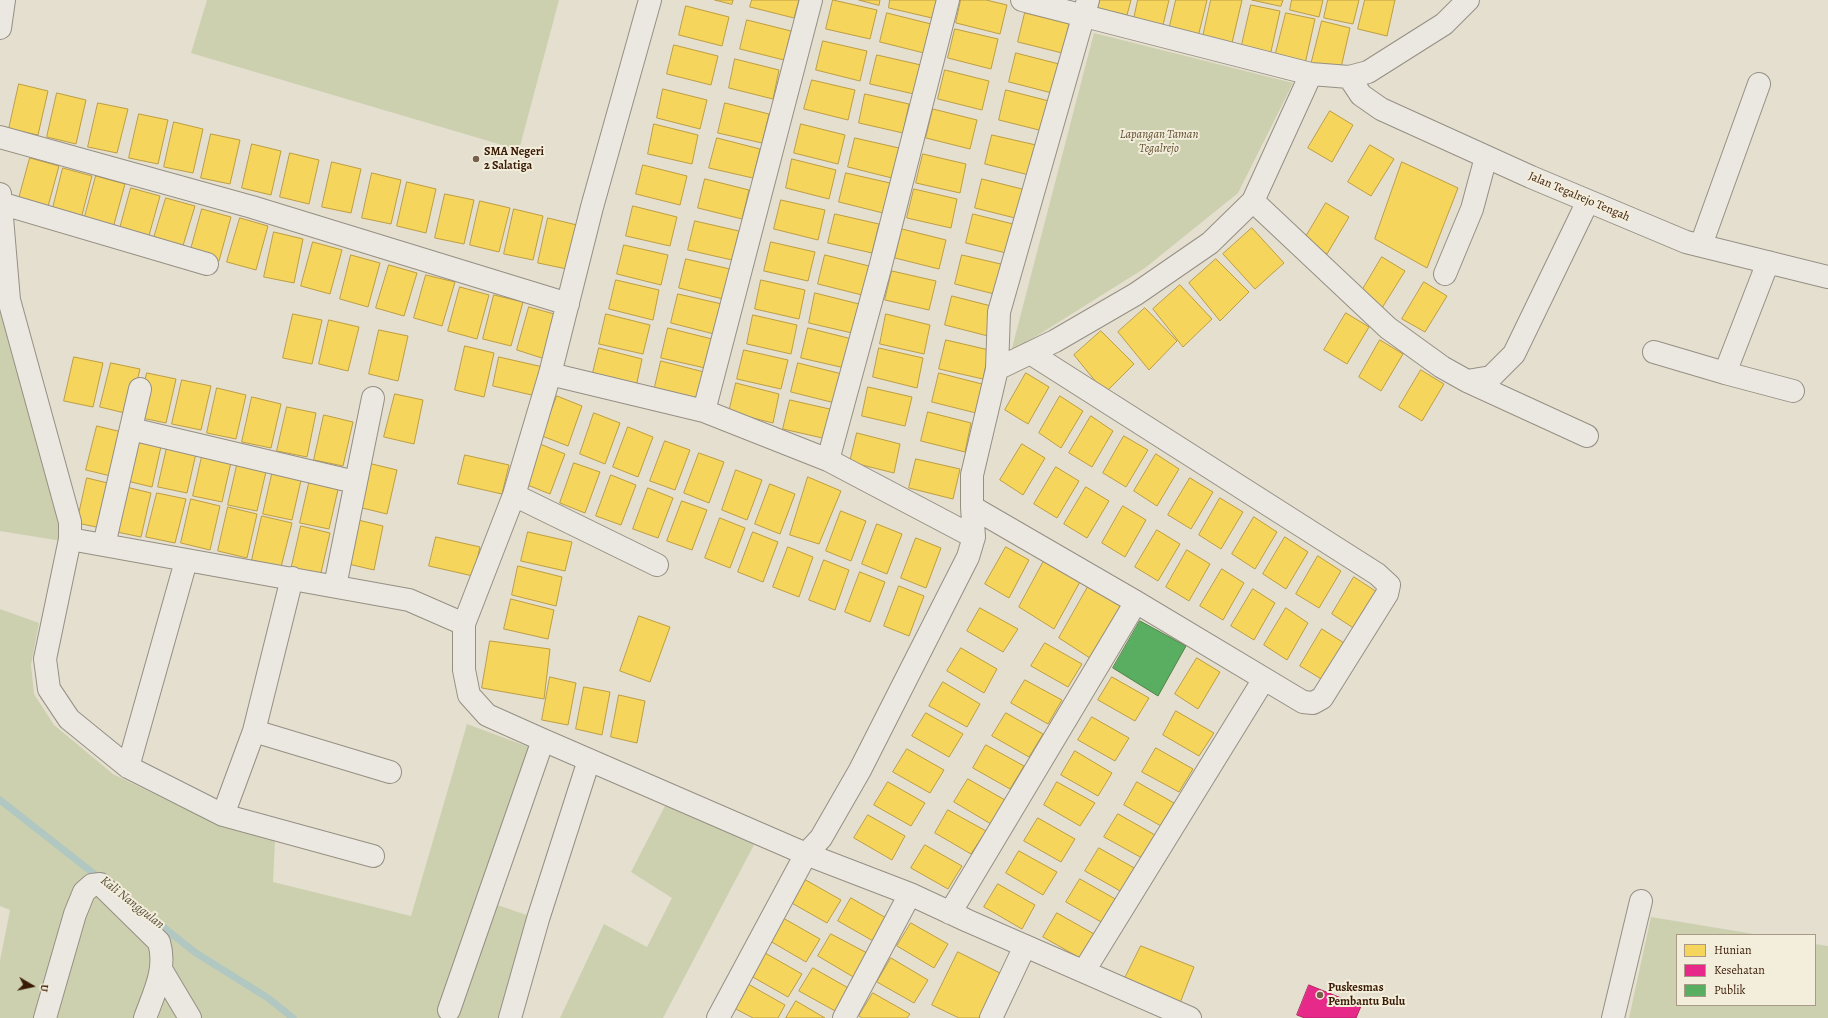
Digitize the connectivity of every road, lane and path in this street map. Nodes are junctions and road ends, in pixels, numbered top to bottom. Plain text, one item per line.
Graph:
1 (4, 0) edge
2 (650, 0) edge
3 (811, 0) edge
4 (948, 0) edge
5 (1022, 0) edge
6 (1458, 2) edge
7 (1086, 8) edge
8 (0, 28) edge
9 (1311, 74) junction
10 (1349, 77) junction
11 (1759, 84) dead end
12 (0, 137) edge
13 (1486, 156) junction
14 (0, 200) edge
15 (1253, 201) junction
16 (1588, 201) junction
17 (1700, 245) junction
18 (1768, 262) junction
19 (207, 264) dead end
20 (1445, 274) dead end
21 (1828, 277) edge
22 (5, 298) edge
23 (568, 304) junction
24 (1654, 352) dead end
25 (1030, 353) junction
26 (997, 369) junction
27 (1725, 373) junction
28 (550, 374) junction
29 (1467, 381) junction
30 (140, 389) dead end
31 (1793, 391) dead end
32 (373, 398) dead end
33 (704, 411) junction
34 (131, 429) junction
35 (1587, 436) dead end
36 (828, 460) junction
37 (355, 482) junction
38 (514, 496) junction
39 (972, 508) junction
40 (974, 537) junction
41 (70, 539) junction
42 (104, 545) junction
43 (186, 561) junction
44 (657, 564) dead end
45 (292, 578) junction
46 (335, 586) junction
47 (1136, 602) junction
48 (464, 624) junction
49 (1264, 679) junction
50 (254, 731) junction
51 (543, 740) junction
52 (589, 760) junction
53 (128, 768) junction
54 (390, 772) dead end
55 (223, 815) junction
56 (806, 854) junction
57 (373, 856) dead end
58 (910, 894) junction
59 (1641, 901) dead end
60 (950, 913) junction
61 (1025, 946) junction
62 (162, 971) junction
63 (1084, 971) junction
64 (449, 1010) dead end
65 (1180, 1016) edge
66 (45, 1018) edge
67 (145, 1018) edge
68 (190, 1018) edge
69 (510, 1018) edge
70 (718, 1018) edge
71 (844, 1018) edge
72 (991, 1018) edge
73 (1613, 1018) edge

1 - 8 street
2 - 23 street
3 - 33 street
4 - 36 street
5 - 7 street
6 - 10 street
7 - 9 street
7 - 26 street
9 - 10 street
9 - 15 street
10 - 13 street, Jalan Tegalrejo Tengah
11 - 17 street
12 - 23 street
13 - 16 street, Jalan Tegalrejo Tengah
13 - 20 street
14 - 19 street
14 - 22 street
15 - 25 street
15 - 29 street
16 - 17 street, Jalan Tegalrejo Tengah
16 - 29 street
17 - 18 street, Jalan Tegalrejo Tengah
18 - 21 street, Jalan Tegalrejo Tengah
18 - 27 street
22 - 41 street
23 - 28 street
24 - 27 street
25 - 26 street
25 - 49 street
26 - 39 street
27 - 31 street
28 - 33 street
28 - 38 street
29 - 35 street
30 - 34 street
32 - 37 street
33 - 36 street
34 - 37 street
34 - 42 street
36 - 40 street
37 - 46 street
38 - 44 street
38 - 48 street
39 - 40 street
39 - 47 street
40 - 56 street
41 - 42 street
41 - 53 street
42 - 43 street
43 - 45 street
43 - 53 street
45 - 46 street
45 - 50 street
46 - 48 street
47 - 49 street
47 - 60 street
48 - 51 street
49 - 63 street
50 - 54 street
50 - 55 street
51 - 52 street
51 - 64 street
52 - 56 street
52 - 69 street
53 - 55 street
55 - 57 street
56 - 58 street
56 - 70 street
58 - 60 street
58 - 71 street
59 - 73 street
60 - 61 street
61 - 63 street
61 - 72 street
62 - 66 street
62 - 67 street
62 - 68 street
63 - 65 street

